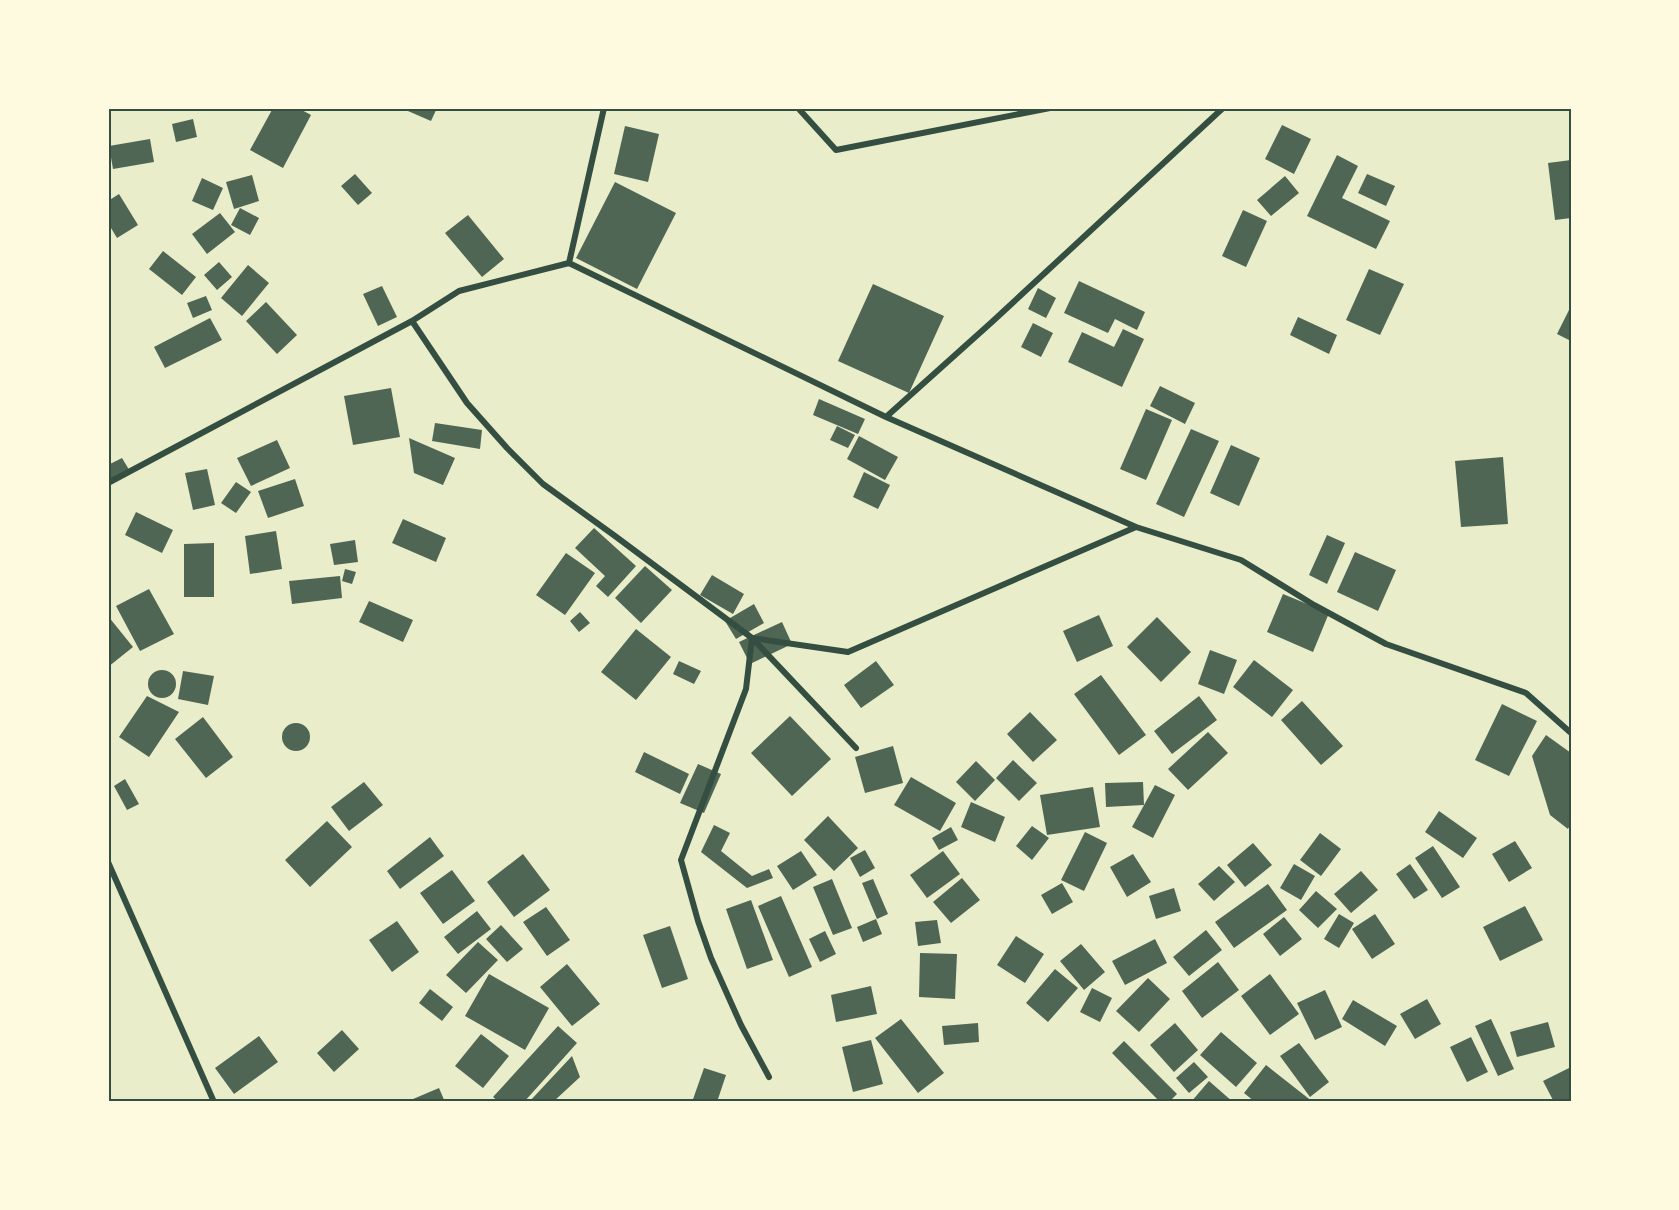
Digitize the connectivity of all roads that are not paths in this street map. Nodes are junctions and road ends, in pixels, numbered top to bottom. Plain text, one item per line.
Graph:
1 (604, 108) edge
2 (798, 108) edge
3 (1050, 108) edge
4 (1223, 108) edge
5 (569, 263) junction
6 (412, 321) junction
7 (886, 417) junction
8 (108, 483) edge
9 (1136, 526) junction
10 (752, 638) junction
11 (1571, 733) edge
12 (856, 748) dead end
13 (108, 862) edge
14 (769, 1077) dead end
15 (214, 1102) edge

1 - 5 street
2 - 3 street
4 - 7 street
5 - 6 street
5 - 7 street
6 - 8 street
6 - 10 street
7 - 9 street
9 - 10 street
9 - 11 street
10 - 12 street
10 - 14 street
13 - 15 street

